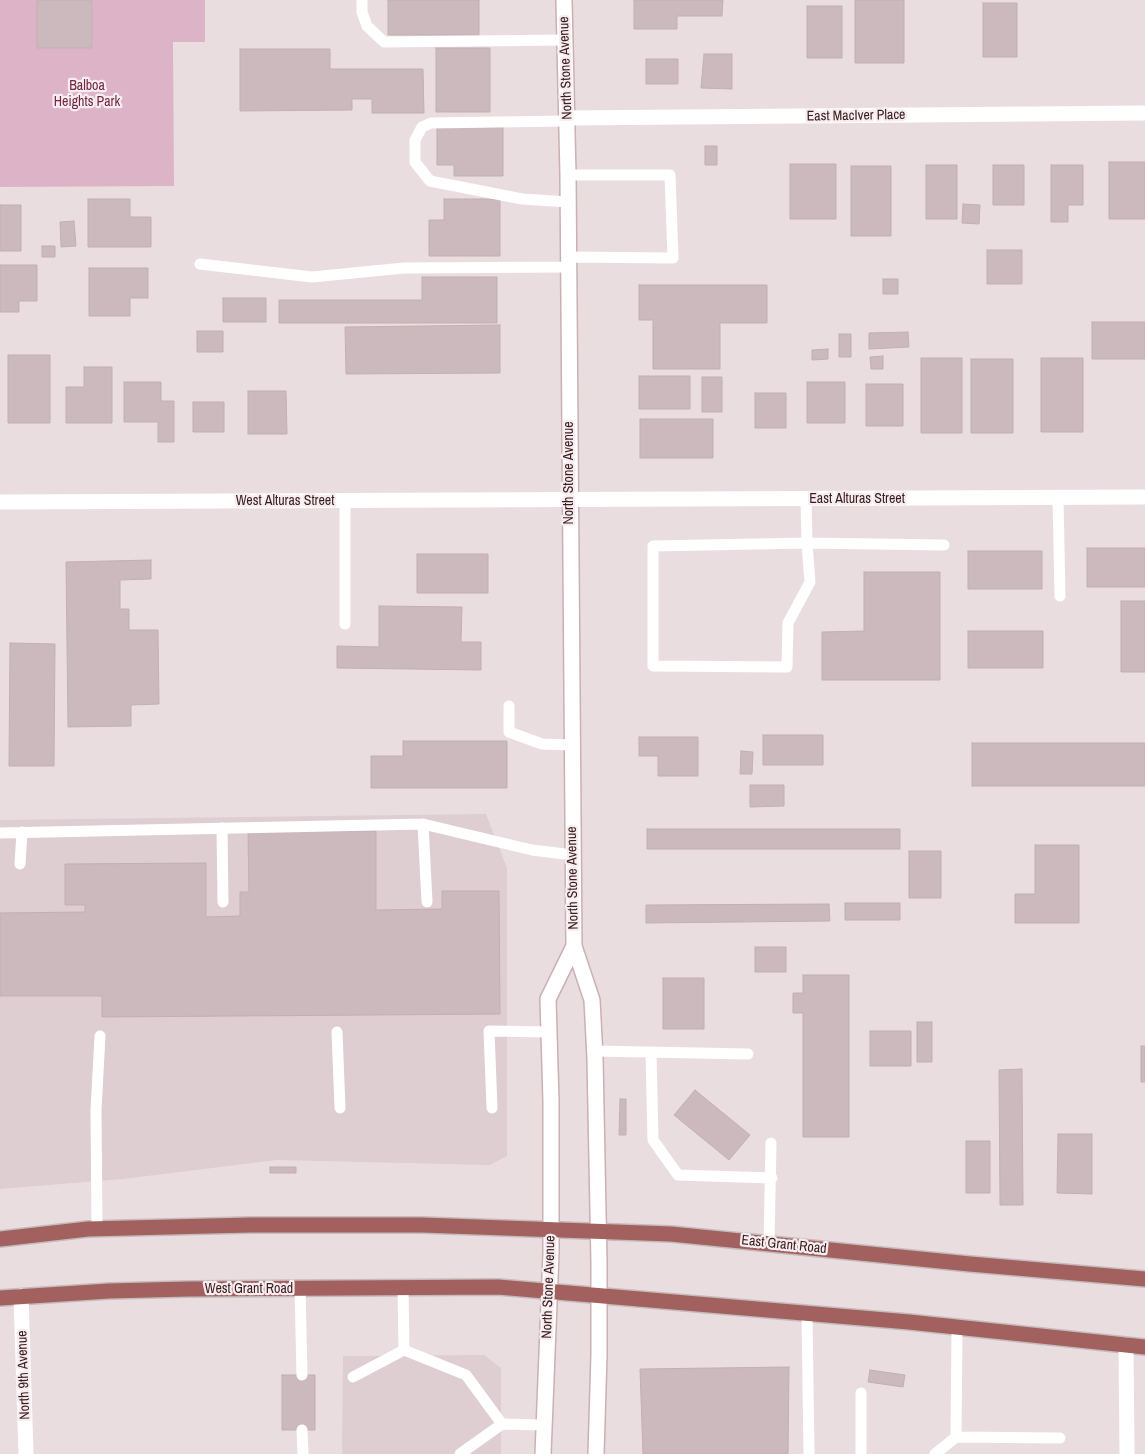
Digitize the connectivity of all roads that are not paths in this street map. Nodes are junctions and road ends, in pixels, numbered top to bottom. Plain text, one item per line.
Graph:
1 (362, 0) edge
2 (564, 0) edge
3 (565, 40) junction
4 (1145, 113) edge
5 (567, 120) junction
6 (568, 176) junction
7 (568, 202) junction
8 (568, 262) junction
9 (200, 264) dead end
10 (1145, 497) edge
11 (1058, 498) junction
12 (806, 499) junction
13 (569, 500) junction
14 (345, 501) junction
15 (0, 502) edge
16 (807, 543) junction
17 (944, 545) dead end
18 (1060, 596) dead end
19 (345, 624) dead end
20 (509, 706) dead end
21 (572, 745) junction
22 (423, 824) junction
23 (222, 828) junction
24 (22, 832) junction
25 (0, 833) edge
26 (573, 854) junction
27 (20, 864) dead end
28 (223, 902) dead end
29 (427, 902) dead end
30 (574, 946) junction
31 (337, 1032) dead end
32 (550, 1032) junction
33 (100, 1036) dead end
34 (594, 1051) junction
35 (651, 1052) junction
36 (748, 1054) dead end
37 (340, 1108) dead end
38 (492, 1108) dead end
39 (771, 1143) dead end
40 (772, 1178) junction
41 (96, 1229) junction
42 (551, 1230) junction
43 (599, 1232) junction
44 (0, 1240) edge
45 (769, 1244) junction
46 (1145, 1279) edge
47 (300, 1288) junction
48 (403, 1288) junction
49 (550, 1291) junction
50 (21, 1296) junction
51 (599, 1296) junction
52 (0, 1298) edge
53 (807, 1314) junction
54 (957, 1328) junction
55 (1126, 1345) junction
56 (1145, 1347) edge
57 (404, 1350) junction
58 (302, 1375) dead end
59 (353, 1377) dead end
60 (862, 1392) dead end
61 (502, 1424) junction
62 (544, 1425) junction
63 (302, 1430) dead end
64 (956, 1437) junction
65 (1060, 1438) dead end
66 (26, 1454) edge
67 (303, 1454) edge
68 (460, 1454) edge
69 (543, 1454) edge
70 (596, 1454) edge
71 (809, 1454) edge
72 (861, 1454) edge
73 (935, 1454) edge
74 (1127, 1454) edge

1 - 3 lane
2 - 3 main road, North Stone Avenue
3 - 5 main road, North Stone Avenue
4 - 5 main road, East MacIver Place
5 - 6 main road, North Stone Avenue
5 - 7 lane
6 - 7 main road, North Stone Avenue
6 - 8 lane
7 - 8 main road, North Stone Avenue
8 - 9 lane
8 - 13 main road, North Stone Avenue
10 - 11 main road, East Alturas Street
11 - 12 main road, East Alturas Street
11 - 18 lane
12 - 13 main road, East Alturas Street
12 - 16 lane
13 - 14 main road, West Alturas Street
13 - 21 main road, North Stone Avenue
14 - 15 main road, West Alturas Street
14 - 19 lane
16 - 16 lane
16 - 17 lane
20 - 21 lane
21 - 26 main road, North Stone Avenue
22 - 23 lane
22 - 26 lane
22 - 29 lane
23 - 24 lane
23 - 28 lane
24 - 25 lane
24 - 27 lane
26 - 30 main road, North Stone Avenue
30 - 32 main road, North Stone Avenue
30 - 34 main road, North Stone Avenue
31 - 37 lane
32 - 38 lane
32 - 42 main road, North Stone Avenue
33 - 41 lane
34 - 35 lane
34 - 43 main road, North Stone Avenue
35 - 36 lane
35 - 40 lane
39 - 40 lane
40 - 45 lane
41 - 42 main road, East Grant Road
41 - 44 main road
42 - 43 main road, East Grant Road
42 - 49 main road, North Stone Avenue
43 - 45 main road, East Grant Road
43 - 51 main road, North Stone Avenue
45 - 46 main road, East Grant Road
47 - 48 main road, West Grant Road
47 - 50 main road, West Grant Road
47 - 58 lane
48 - 49 main road, West Grant Road
48 - 57 lane
49 - 51 main road
49 - 62 main road, North Stone Avenue
50 - 52 main road, West Grant Road
50 - 66 main road, North 9th Avenue
51 - 53 main road
51 - 70 main road, North Stone Avenue
53 - 54 main road
53 - 71 lane
54 - 55 main road
54 - 64 lane
55 - 56 main road
55 - 74 main road
57 - 59 lane
57 - 61 lane
60 - 72 lane
61 - 62 lane
61 - 68 lane
62 - 69 main road, North Stone Avenue
63 - 67 lane
64 - 65 lane
64 - 73 lane

